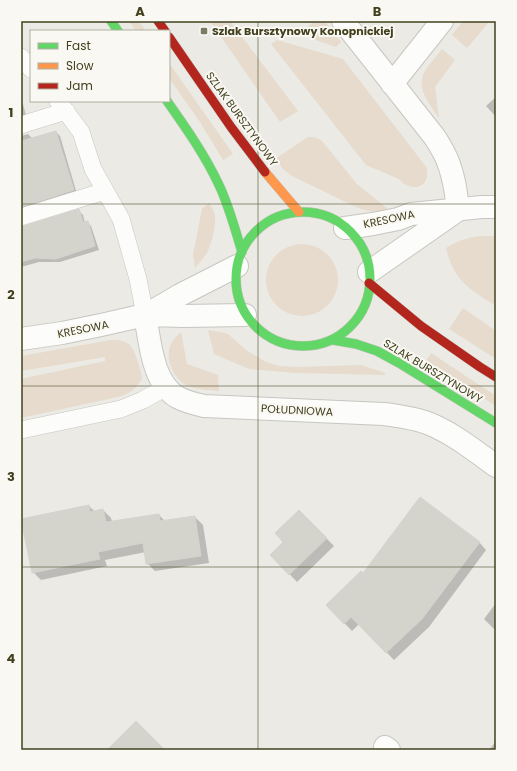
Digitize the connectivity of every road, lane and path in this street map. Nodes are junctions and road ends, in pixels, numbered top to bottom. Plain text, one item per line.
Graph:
1 (111, 21) edge
2 (158, 21) edge
3 (343, 21) edge
4 (442, 21) edge
5 (117, 30) edge
6 (164, 30) edge
7 (170, 38) edge
8 (21, 57) edge
9 (30, 68) edge
10 (392, 84) junction
11 (168, 102) edge
12 (62, 106) edge
13 (21, 125) edge
14 (105, 191) junction
15 (496, 207) edge
16 (458, 210) junction
17 (299, 212) junction
18 (21, 217) edge
19 (345, 228) junction
20 (239, 259) junction
21 (369, 277) junction
22 (145, 315) junction
23 (245, 315) junction
24 (21, 340) edge
25 (333, 340) junction
26 (496, 377) edge
27 (166, 387) junction
28 (496, 423) edge
29 (21, 430) edge
30 (496, 466) edge

1 - 5 main road
2 - 6 main road
3 - 10 street
4 - 10 street
7 - 17 main road, SZLAK BURSZTYNOWY
8 - 9 lane
10 - 16 street
11 - 20 main road
12 - 13 lane
12 - 14 lane
14 - 18 lane
14 - 22 lane
15 - 16 street, KRESOWA
16 - 19 street, KRESOWA
16 - 21 street, KRESOWA
17 - 19 main road
17 - 20 main road
19 - 21 main road
20 - 22 street
20 - 23 main road
21 - 25 main road
21 - 26 main road
22 - 23 street
22 - 24 street, KRESOWA
22 - 27 street, POŁUDNIOWA
23 - 25 main road
25 - 28 main road, SZLAK BURSZTYNOWY
27 - 29 lane
27 - 30 street, POŁUDNIOWA

